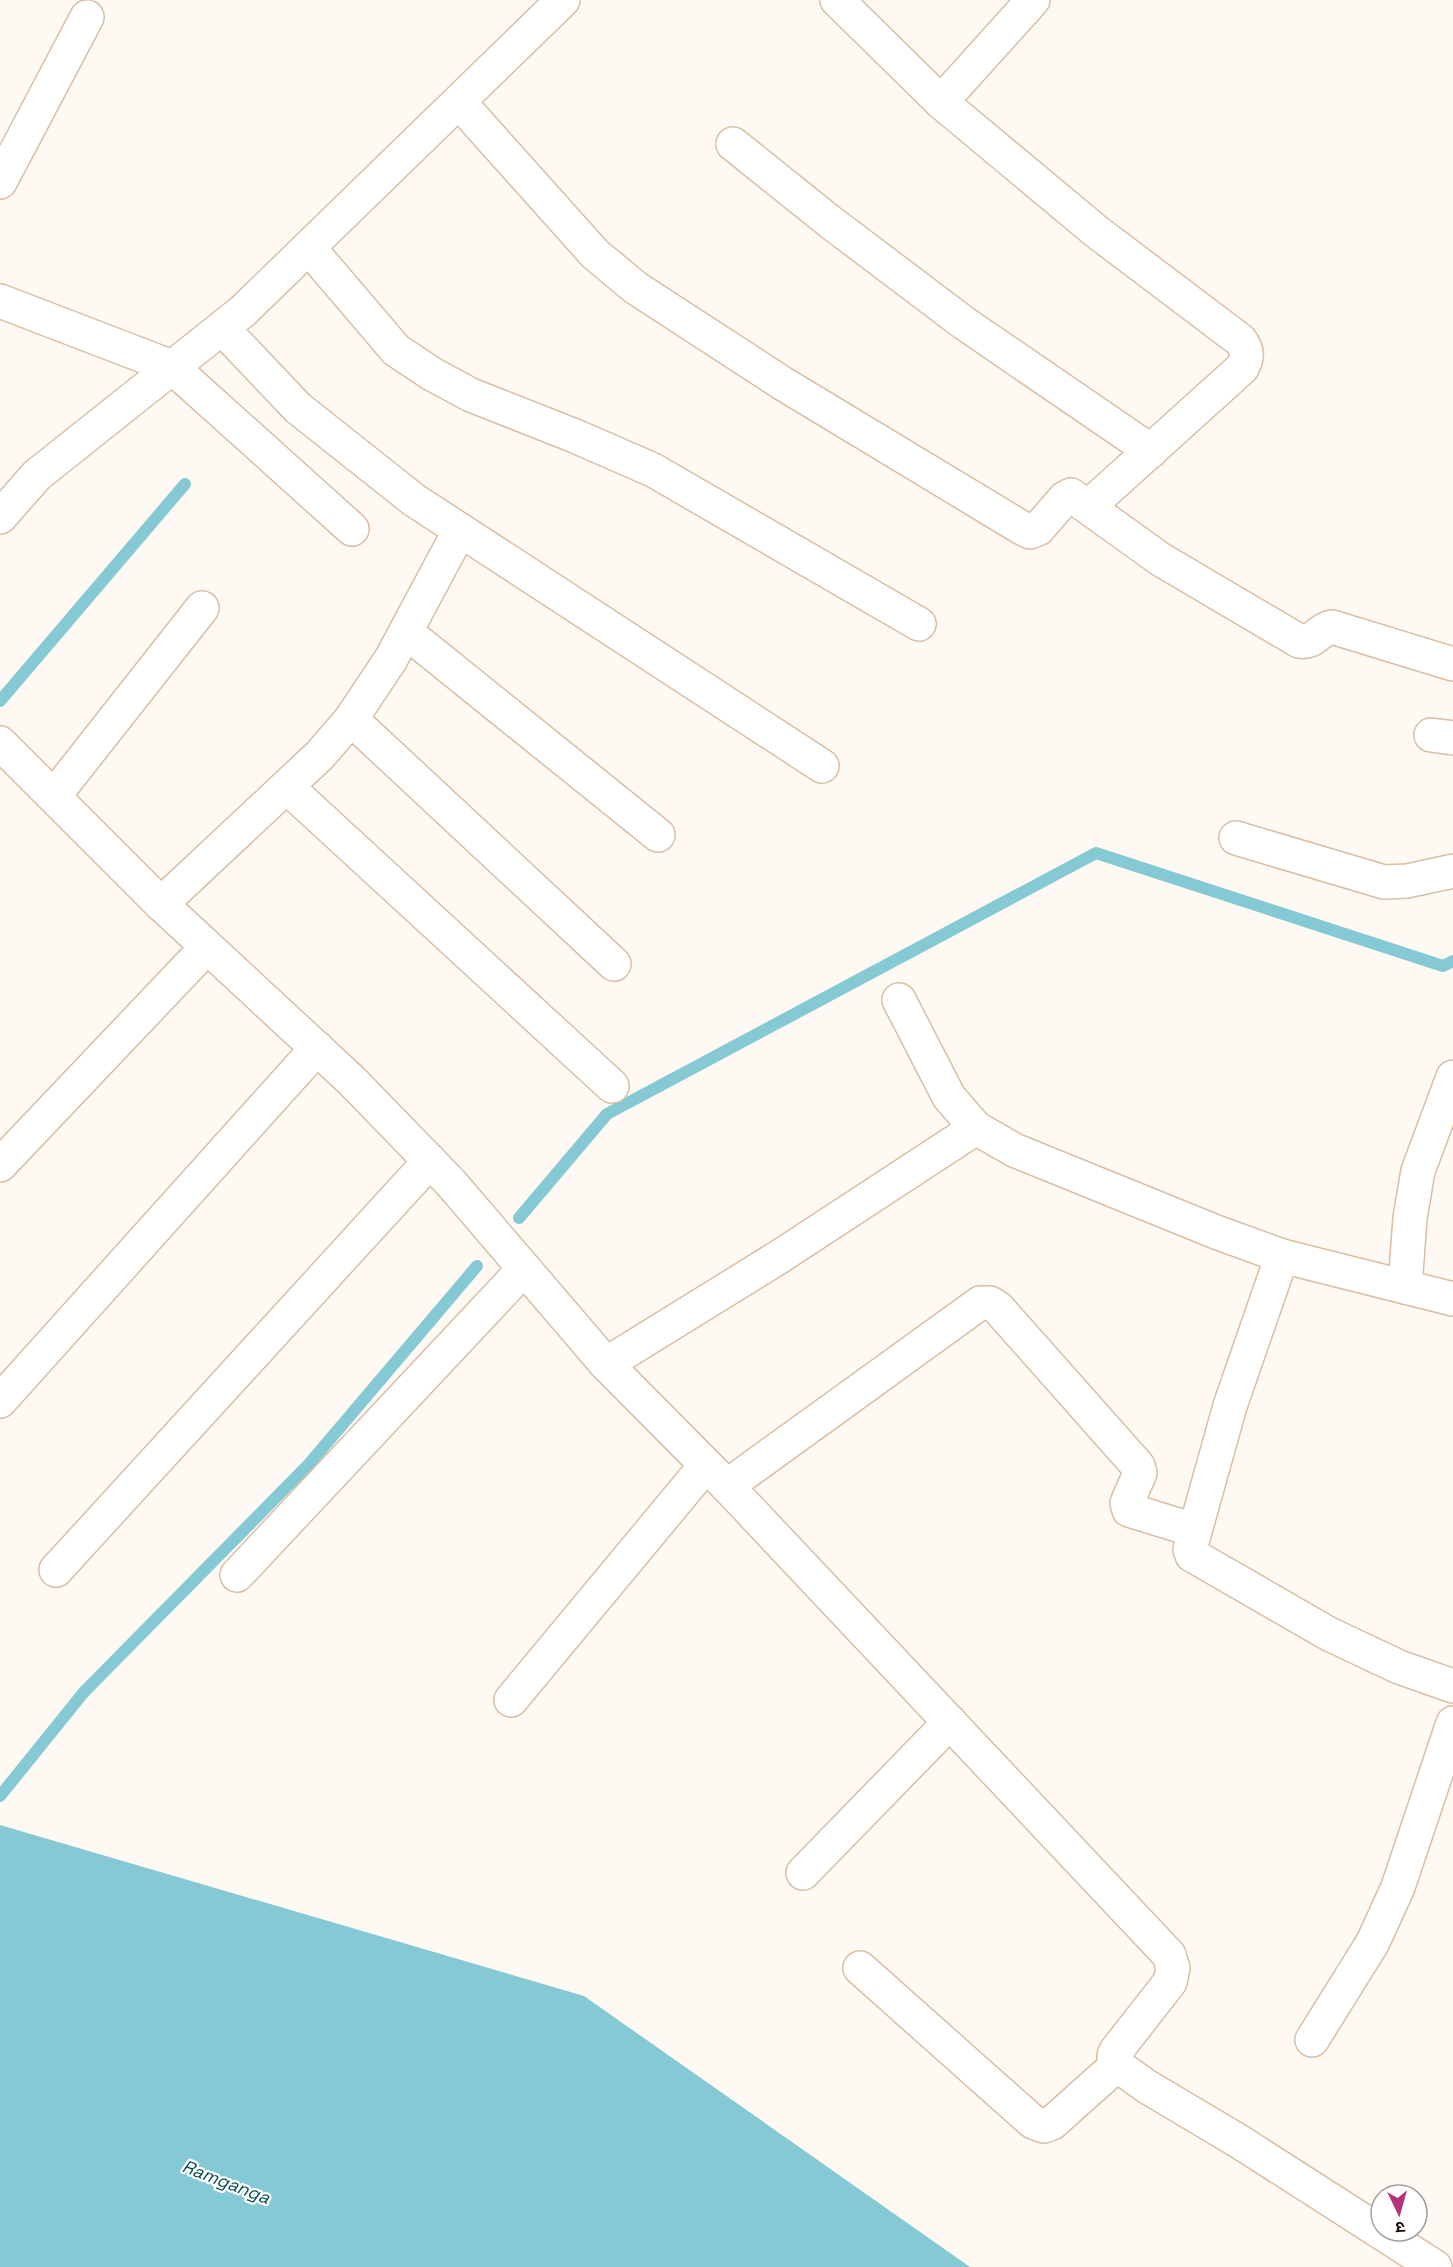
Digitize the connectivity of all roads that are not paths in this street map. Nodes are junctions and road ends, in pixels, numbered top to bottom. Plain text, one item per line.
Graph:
1 (563, 0) edge
2 (1034, 0) edge
3 (847, 3) edge
4 (87, 17) dead end
5 (459, 102) junction
6 (941, 102) junction
7 (733, 144) dead end
8 (0, 182) edge
9 (309, 248) junction
10 (0, 301) edge
11 (222, 328) junction
12 (172, 368) junction
13 (1151, 451) junction
14 (1088, 507) junction
15 (0, 517) edge
16 (351, 529) dead end
17 (460, 530) junction
18 (202, 608) dead end
19 (919, 624) dead end
20 (406, 632) junction
21 (1453, 664) edge
22 (351, 719) junction
23 (0, 742) edge
24 (822, 766) dead end
25 (287, 787) junction
26 (54, 796) junction
27 (658, 834) dead end
28 (1236, 838) dead end
29 (1453, 871) edge
30 (161, 904) junction
31 (207, 947) junction
32 (614, 964) dead end
33 (899, 999) dead end
34 (317, 1048) junction
35 (1453, 1077) edge
36 (612, 1086) dead end
37 (976, 1128) junction
38 (430, 1161) junction
39 (0, 1166) edge
40 (1281, 1256) junction
41 (524, 1269) junction
42 (1405, 1287) junction
43 (1453, 1299) edge
44 (606, 1364) junction
45 (0, 1401) edge
46 (716, 1475) junction
47 (1194, 1530) junction
48 (56, 1570) dead end
49 (237, 1575) dead end
50 (1453, 1686) edge
51 (511, 1700) dead end
52 (950, 1722) junction
53 (1453, 1723) edge
54 (802, 1873) dead end
55 (860, 1968) dead end
56 (1311, 2040) dead end
57 (1117, 2065) junction
58 (1435, 2267) edge

1 - 5 street
2 - 6 street
3 - 6 street
4 - 8 street
5 - 9 street
5 - 14 street
6 - 13 street
7 - 13 street
9 - 11 street
9 - 19 street
10 - 12 street
11 - 12 street
11 - 17 street
12 - 15 street
12 - 16 street
13 - 14 street
14 - 21 street
17 - 20 street
17 - 24 street
18 - 26 street
20 - 22 street
20 - 27 street
22 - 25 street
22 - 32 street
23 - 26 street
25 - 30 street
25 - 36 street
26 - 30 street
28 - 29 street
30 - 31 street
31 - 34 street
31 - 39 street
33 - 37 street
34 - 38 street
34 - 45 street
35 - 42 street
37 - 40 street
37 - 44 street
38 - 41 street
38 - 48 street
40 - 42 street
40 - 47 street
41 - 44 street
41 - 49 street
42 - 43 street
44 - 46 street
46 - 47 street
46 - 51 street
46 - 52 street
47 - 50 street
52 - 54 street
52 - 57 street
53 - 56 street
55 - 57 street
57 - 58 street

